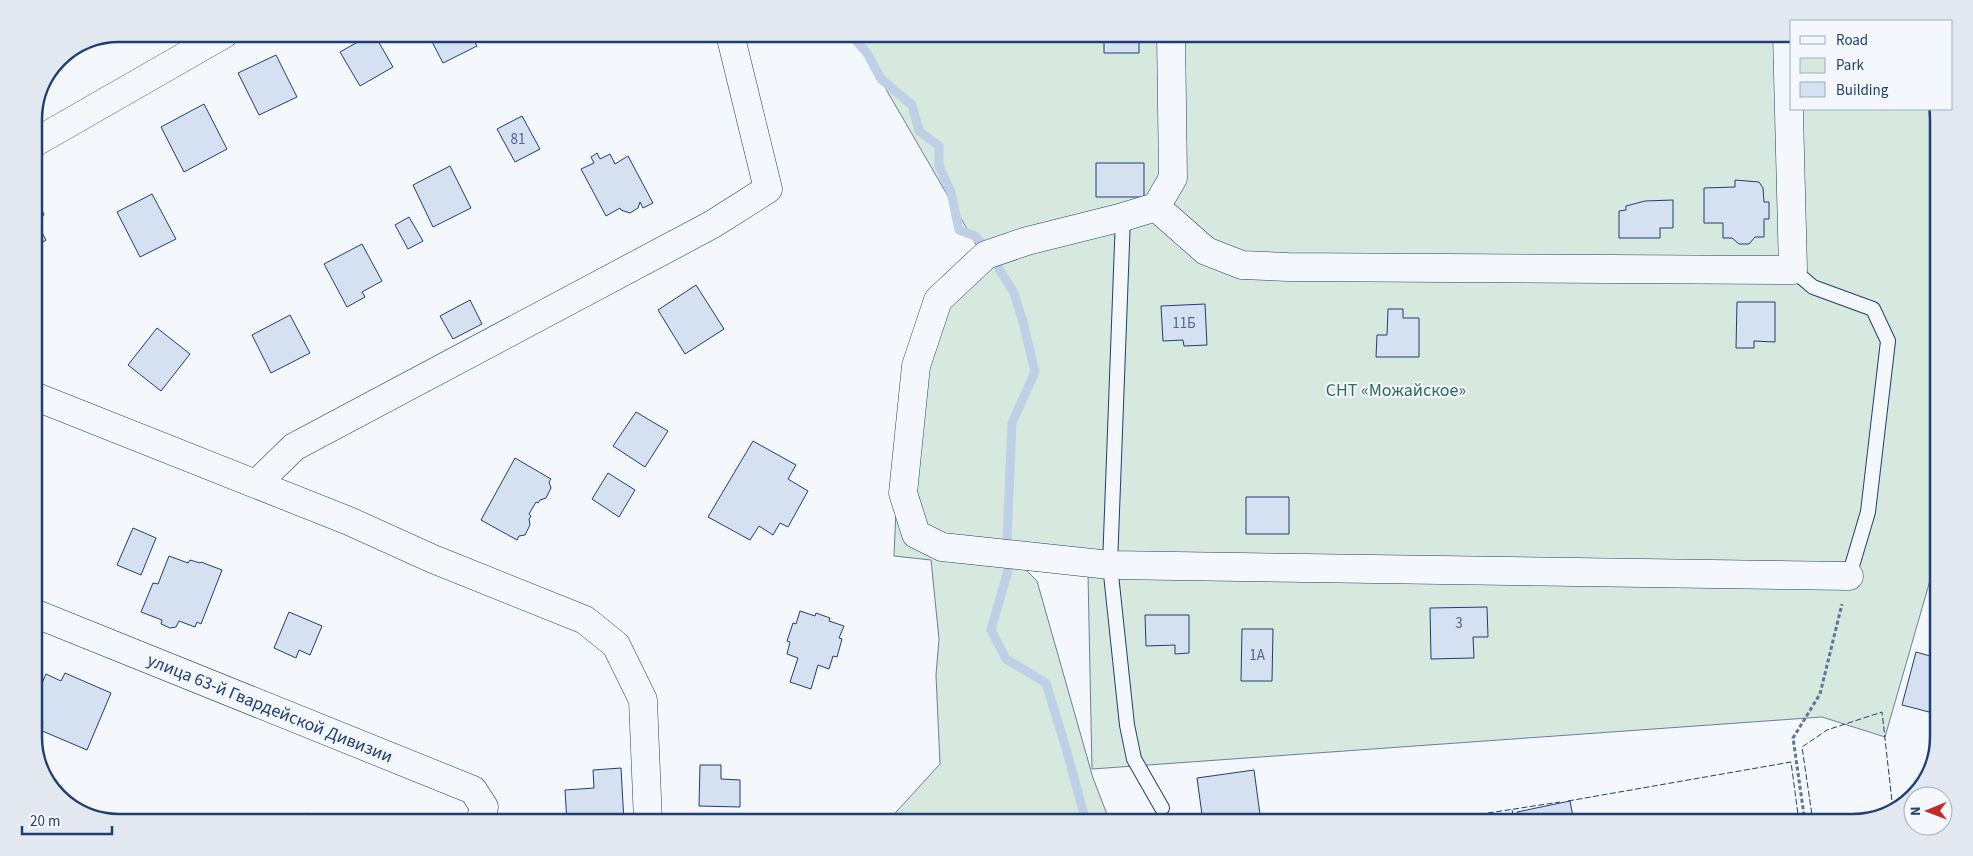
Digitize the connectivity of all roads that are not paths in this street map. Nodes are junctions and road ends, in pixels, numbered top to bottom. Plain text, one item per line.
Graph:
1 (210, 42) edge
2 (732, 42) edge
3 (1171, 42) edge
4 (1787, 42) edge
5 (43, 138) edge
6 (1156, 207) junction
7 (1123, 217) junction
8 (1792, 270) junction
9 (43, 400) edge
10 (256, 484) junction
11 (1110, 565) junction
12 (1849, 576) joint
13 (43, 617) edge
14 (1162, 808) dead end
15 (482, 814) edge
16 (648, 814) edge

1 - 5 street
2 - 10 street
3 - 6 street
4 - 8 street
6 - 7 street
6 - 8 street
7 - 11 lane
7 - 11 street
8 - 12 lane
9 - 10 street
10 - 16 street
11 - 12 street
11 - 14 lane
13 - 15 street, улица 63-й Гвардейской Дивизии

